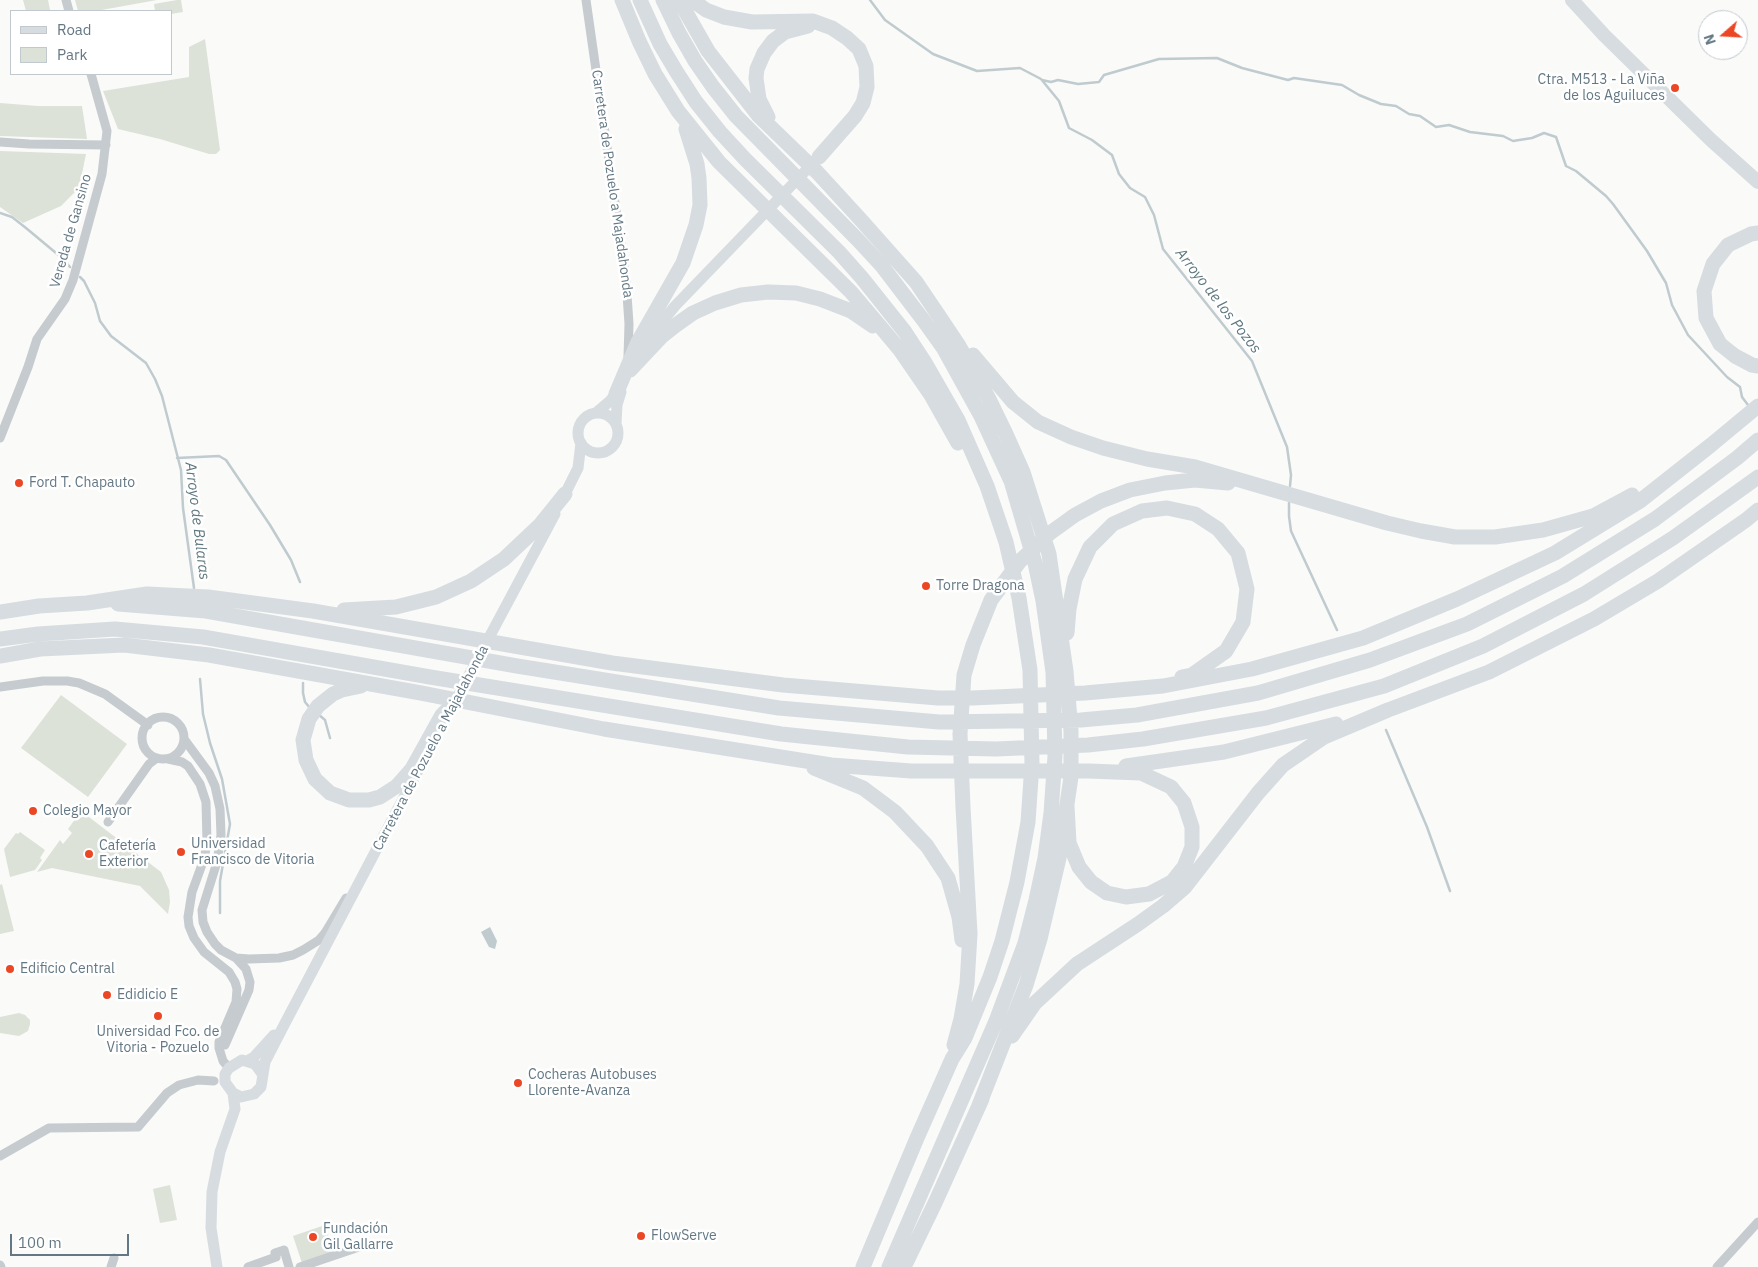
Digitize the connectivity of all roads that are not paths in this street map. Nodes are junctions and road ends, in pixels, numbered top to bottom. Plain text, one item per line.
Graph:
1 (586, 0) edge
2 (622, 0) edge
3 (640, 0) edge
4 (664, 0) edge
5 (679, 0) edge
6 (692, 0) edge
7 (1572, 0) edge
8 (832, 28) junction
9 (91, 75) edge
10 (678, 111) junction
11 (758, 115) junction
12 (784, 140) junction
13 (107, 141) junction
14 (0, 142) edge
15 (819, 157) joint
16 (1758, 182) edge
17 (1758, 233) edge
18 (916, 282) junction
19 (900, 350) junction
20 (1758, 366) edge
21 (628, 371) junction
22 (616, 394) joint
23 (1758, 406) edge
24 (597, 412) junction
25 (616, 423) junction
26 (0, 438) edge
27 (1758, 440) edge
28 (581, 443) junction
29 (1711, 445) junction
30 (597, 454) junction
31 (578, 468) junction
32 (1758, 477) edge
33 (1259, 486) junction
34 (565, 494) junction
35 (1758, 510) edge
36 (1019, 598) junction
37 (87, 603) junction
38 (313, 611) junction
39 (0, 612) edge
40 (0, 639) edge
41 (0, 656) edge
42 (1066, 672) junction
43 (372, 684) junction
44 (0, 687) edge
45 (1132, 688) junction
46 (455, 702) junction
47 (1388, 710) junction
48 (148, 725) junction
49 (184, 739) junction
50 (147, 752) junction
51 (782, 757) junction
52 (157, 758) junction
53 (168, 759) junction
54 (1089, 771) junction
55 (1067, 806) junction
56 (356, 889) junction
57 (236, 958) junction
58 (967, 984) junction
59 (283, 1027) junction
60 (225, 1045) dead end
61 (952, 1059) junction
62 (247, 1061) junction
63 (263, 1075) junction
64 (228, 1080) junction
65 (250, 1096) junction
66 (978, 1108) junction
67 (232, 1118) junction
68 (0, 1156) edge
69 (1758, 1222) edge
70 (359, 1247) dead end
71 (276, 1257) junction
72 (217, 1267) edge
73 (248, 1267) edge
74 (280, 1267) edge
75 (289, 1267) edge
76 (300, 1267) edge
77 (863, 1267) edge
78 (889, 1267) edge
79 (904, 1267) edge
80 (1717, 1267) edge

1 - 21 street, Carretera de Pozuelo a Majadahonda
2 - 10 highway
3 - 36 highway
4 - 11 highway
4 - 78 highway
5 - 11 highway
6 - 8 highway
7 - 16 main road
8 - 12 highway
8 - 15 highway
9 - 13 street
10 - 19 highway
10 - 21 highway
11 - 12 highway
12 - 18 highway
13 - 14 street
13 - 26 street, Vereda de Gansino
15 - 21 street, Carretera de Pozuelo a Majadahonda
17 - 20 highway
18 - 33 highway
18 - 42 highway
19 - 21 highway
19 - 36 highway
21 - 22 highway
21 - 25 street, Carretera de Pozuelo a Majadahonda
22 - 24 street
23 - 29 highway
24 - 25 street
24 - 28 street
25 - 30 street
27 - 37 highway
28 - 30 street
28 - 31 street, Carretera de Pozuelo a Majadahonda
29 - 33 highway
29 - 45 highway
30 - 31 street, Carretera de Pozuelo a Majadahonda
31 - 34 street, Carretera de Pozuelo a Majadahonda
32 - 40 highway
33 - 58 highway
34 - 38 highway
34 - 46 street, Carretera de Pozuelo a Majadahonda
35 - 47 highway
36 - 61 highway
37 - 38 highway
37 - 39 highway
38 - 45 highway
41 - 43 highway
42 - 45 highway
42 - 55 highway
43 - 46 highway
43 - 51 highway
44 - 48 street
46 - 56 street, Carretera de Pozuelo a Majadahonda
47 - 54 highway
47 - 66 highway
48 - 49 street
48 - 50 street
49 - 53 street
49 - 57 street
50 - 52 street
50 - 52 street
51 - 54 highway
51 - 58 highway
52 - 53 street
53 - 64 street
54 - 55 highway
55 - 66 highway
56 - 57 street
56 - 59 street, Carretera de Pozuelo a Majadahonda
57 - 60 street
58 - 61 highway
59 - 62 street, Carretera de Pozuelo a Majadahonda
59 - 63 street, Carretera de Pozuelo a Majadahonda
61 - 77 highway
62 - 63 street
62 - 64 street
63 - 65 street
64 - 65 street
64 - 67 street
64 - 68 street
65 - 67 street
66 - 79 highway
67 - 72 street
69 - 80 street
70 - 76 street
71 - 73 street
71 - 74 street
71 - 75 street

